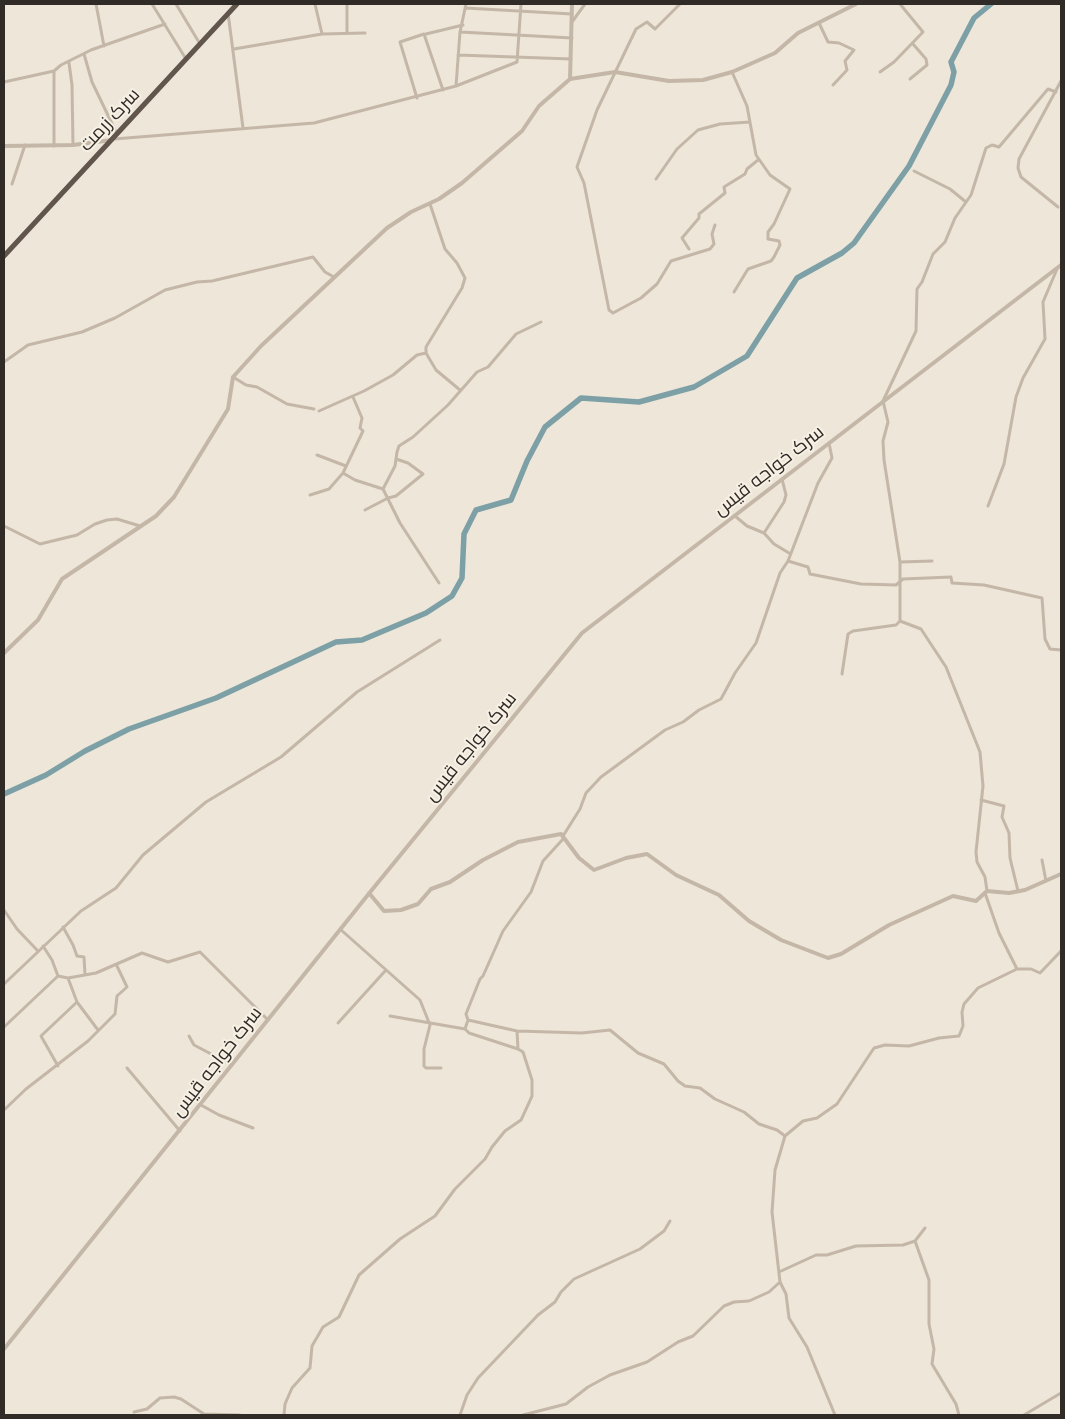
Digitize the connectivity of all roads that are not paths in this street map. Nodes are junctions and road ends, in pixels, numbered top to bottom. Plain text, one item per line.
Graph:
1 (96, 4) edge
2 (152, 4) edge
3 (176, 4) edge
4 (238, 4) edge
5 (315, 4) edge
6 (347, 4) edge
7 (521, 4) edge
8 (572, 4) edge
9 (585, 4) edge
10 (680, 4) edge
11 (856, 4) edge
12 (900, 4) edge
13 (466, 6) edge
14 (521, 12) junction
15 (228, 13) junction
16 (572, 14) junction
17 (572, 23) junction
18 (819, 23) junction
19 (165, 24) junction
20 (463, 25) junction
21 (460, 32) junction
22 (347, 33) junction
23 (365, 33) dead end
24 (322, 34) junction
25 (426, 34) junction
26 (520, 35) junction
27 (572, 38) junction
28 (201, 44) junction
29 (913, 44) junction
30 (104, 46) junction
31 (234, 50) junction
32 (84, 54) junction
33 (458, 55) junction
34 (518, 57) junction
35 (186, 60) junction
36 (571, 60) junction
37 (69, 63) junction
38 (54, 71) junction
39 (615, 72) junction
40 (732, 72) junction
41 (880, 72) dead end
42 (570, 79) junction
43 (910, 79) dead end
44 (1061, 81) edge
45 (4, 82) edge
46 (833, 85) dead end
47 (456, 86) junction
48 (442, 90) junction
49 (1056, 92) junction
50 (417, 98) junction
51 (750, 122) junction
52 (243, 128) junction
53 (118, 134) junction
54 (114, 139) junction
55 (25, 145) junction
56 (73, 145) junction
57 (4, 146) edge
58 (54, 146) junction
59 (758, 160) junction
60 (914, 171) dead end
61 (656, 179) dead end
62 (12, 184) dead end
63 (966, 202) junction
64 (430, 204) junction
65 (1058, 207) dead end
66 (715, 225) dead end
67 (689, 249) dead end
68 (4, 256) edge
69 (1059, 266) edge
70 (334, 277) junction
71 (734, 292) dead end
72 (541, 322) dead end
73 (426, 353) junction
74 (4, 362) edge
75 (234, 378) junction
76 (460, 390) junction
77 (353, 397) junction
78 (882, 402) junction
79 (314, 409) dead end
80 (319, 411) dead end
81 (829, 442) junction
82 (317, 455) dead end
83 (396, 458) junction
84 (346, 466) junction
85 (342, 473) junction
86 (782, 479) junction
87 (383, 489) junction
88 (310, 495) dead end
89 (388, 498) junction
90 (988, 506) dead end
91 (365, 510) dead end
92 (734, 516) junction
93 (4, 526) edge
94 (140, 526) junction
95 (764, 533) junction
96 (789, 553) junction
97 (788, 561) junction
98 (932, 561) dead end
99 (900, 562) junction
100 (900, 582) junction
101 (439, 583) dead end
102 (900, 621) junction
103 (440, 640) dead end
104 (1061, 650) edge
105 (4, 653) edge
106 (842, 674) dead end
107 (981, 800) junction
108 (563, 837) junction
109 (1042, 860) dead end
110 (1061, 874) edge
111 (1046, 881) junction
112 (1018, 891) junction
113 (986, 892) junction
114 (369, 893) junction
115 (4, 910) edge
116 (63, 927) junction
117 (340, 929) junction
118 (43, 946) junction
119 (37, 950) junction
120 (1061, 951) edge
121 (116, 964) junction
122 (1017, 969) junction
123 (386, 970) junction
124 (85, 975) junction
125 (58, 976) junction
126 (68, 978) junction
127 (4, 984) edge
128 (77, 1002) junction
129 (390, 1016) dead end
130 (268, 1020) junction
131 (468, 1020) junction
132 (428, 1022) junction
133 (338, 1023) dead end
134 (4, 1027) edge
135 (465, 1029) junction
136 (98, 1030) junction
137 (517, 1032) junction
138 (189, 1036) dead end
139 (518, 1049) junction
140 (233, 1065) junction
141 (58, 1066) junction
142 (127, 1068) dead end
143 (441, 1068) dead end
144 (201, 1105) junction
145 (4, 1110) edge
146 (252, 1128) dead end
147 (180, 1131) junction
148 (785, 1136) junction
149 (670, 1221) dead end
150 (925, 1228) dead end
151 (915, 1241) junction
152 (779, 1272) junction
153 (780, 1282) junction
154 (4, 1349) edge
155 (1061, 1393) edge
156 (134, 1412) dead end
157 (240, 1415) edge
158 (284, 1415) edge
159 (460, 1415) edge
160 (524, 1415) edge
161 (835, 1415) edge
162 (959, 1415) edge
163 (1024, 1415) edge

1 - 30 street
2 - 19 street
3 - 28 street
4 - 15 highway, سرک زرمت
5 - 24 street
6 - 22 street
7 - 14 street
8 - 16 street
9 - 17 street
10 - 39 street
11 - 18 street
12 - 29 street
13 - 14 street
13 - 20 street
14 - 16 street
14 - 26 street
15 - 28 highway, سرک زرمت
15 - 31 street
16 - 17 street
17 - 27 street
18 - 40 street
18 - 46 street
19 - 30 street
19 - 35 street
20 - 21 street
20 - 25 street
21 - 26 street
21 - 33 street
22 - 23 street
22 - 24 street
24 - 31 street
25 - 48 street
25 - 50 street
26 - 27 street
26 - 34 street
27 - 36 street
28 - 35 highway, سرک زرمت
29 - 41 street
29 - 43 street
30 - 32 street
31 - 52 street
32 - 37 street
32 - 53 street
33 - 34 street
33 - 47 street
34 - 36 street
34 - 47 street
35 - 53 highway, سرک زرمت
36 - 42 street
37 - 38 street
37 - 56 street
38 - 45 street
38 - 58 street
39 - 40 street
39 - 42 street
39 - 66 street
40 - 51 street
42 - 64 street
44 - 49 street
47 - 48 street
48 - 50 street
49 - 63 street
49 - 65 street
50 - 52 street
51 - 59 street
51 - 61 street
52 - 54 street
53 - 54 highway, سرک زرمت
54 - 56 street
54 - 68 highway, سرک زرمت
55 - 57 street
55 - 58 street
55 - 62 street
56 - 58 street
59 - 67 street
59 - 71 street
60 - 63 street
63 - 78 street
64 - 70 street
64 - 73 street
69 - 78 street, سرک خواجه قیس
69 - 90 street
70 - 74 street
70 - 75 street
72 - 76 street
73 - 76 street
73 - 77 street
75 - 79 street
75 - 94 street
76 - 83 street
77 - 80 street
77 - 84 street
78 - 81 street, سرک خواجه قیس
78 - 99 street
81 - 86 street, سرک خواجه قیس
81 - 96 street
82 - 84 street
83 - 87 street
83 - 89 street
84 - 85 street
85 - 87 street
85 - 88 street
86 - 92 street, سرک خواجه قیس
86 - 95 street
87 - 89 street
89 - 91 street
89 - 101 street
92 - 95 street
92 - 114 street, سرک خواجه قیس
93 - 94 street
94 - 105 street
95 - 96 street
96 - 97 street
97 - 100 street
97 - 108 street
98 - 99 street
99 - 100 street
100 - 102 street
100 - 104 street
102 - 106 street
102 - 107 street
103 - 116 street
107 - 112 street
107 - 113 street
108 - 113 street
108 - 114 street
108 - 131 street
109 - 111 street
110 - 111 street
111 - 112 street
112 - 113 street
113 - 122 street
114 - 117 street, سرک خواجه قیس
115 - 119 street
116 - 118 street
116 - 124 street
117 - 123 street
117 - 130 street, سرک خواجه قیس
118 - 119 street
118 - 125 street
119 - 127 street
120 - 122 street
121 - 124 street
121 - 130 street
121 - 136 street
122 - 148 street
123 - 132 street
123 - 133 street
124 - 126 street
125 - 126 street
125 - 134 street
126 - 128 street
128 - 136 street
128 - 141 street
129 - 132 street
130 - 140 street, سرک خواجه قیس
131 - 135 street
131 - 137 street
132 - 135 street
132 - 143 street
135 - 139 street
136 - 141 street
137 - 139 street
137 - 148 street
138 - 140 street
139 - 158 street
140 - 144 street, سرک خواجه قیس
141 - 145 street
142 - 147 street
144 - 146 street
144 - 147 street, سرک خواجه قیس
147 - 154 street, سرک خواجه قیس
148 - 152 street
149 - 159 street
150 - 151 street
151 - 152 street
151 - 162 street
152 - 153 street
153 - 160 street
153 - 161 street
155 - 163 street
156 - 157 street

